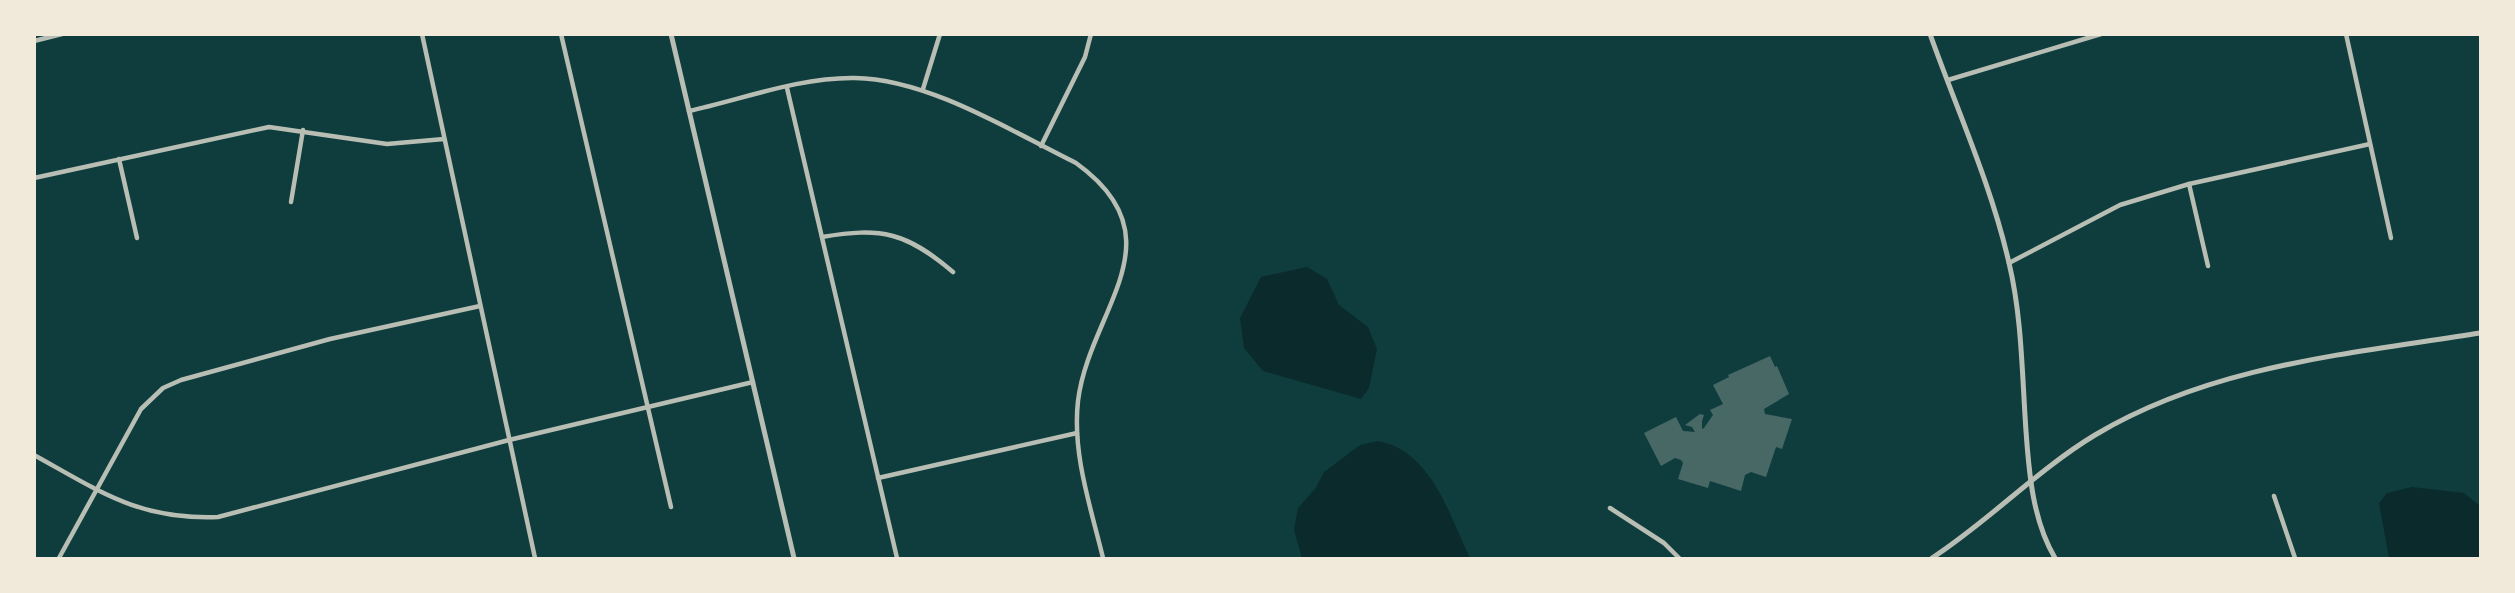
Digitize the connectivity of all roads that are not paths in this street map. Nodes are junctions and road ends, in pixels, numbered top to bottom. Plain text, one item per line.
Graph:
1 (62, 34) edge
2 (422, 34) edge
3 (561, 34) edge
4 (671, 34) edge
5 (940, 34) edge
6 (1091, 34) edge
7 (1930, 34) edge
8 (2101, 34) edge
9 (2346, 34) edge
10 (34, 41) edge
11 (1948, 81) junction
12 (787, 88) junction
13 (923, 89) junction
14 (689, 111) junction
15 (303, 130) junction
16 (444, 139) junction
17 (2370, 144) junction
18 (1041, 146) junction
19 (118, 159) junction
20 (34, 178) edge
21 (2189, 184) junction
22 (291, 202) dead end
23 (822, 237) junction
24 (136, 238) dead end
25 (2391, 238) dead end
26 (2009, 263) junction
27 (2208, 266) dead end
28 (953, 272) dead end
29 (480, 306) junction
30 (2481, 333) edge
31 (753, 382) junction
32 (648, 407) junction
33 (1077, 433) junction
34 (509, 440) junction
35 (34, 454) edge
36 (878, 478) junction
37 (2030, 483) junction
38 (97, 489) junction
39 (2274, 496) dead end
40 (672, 507) dead end
41 (1610, 508) dead end
42 (60, 558) edge
43 (535, 558) edge
44 (794, 558) edge
45 (897, 558) edge
46 (1102, 558) edge
47 (1679, 558) edge
48 (1932, 558) edge
49 (2055, 558) edge
50 (2295, 558) edge

1 - 10 street
2 - 16 street
3 - 32 street
4 - 14 street
5 - 13 street
6 - 18 street
7 - 11 street
8 - 11 street
9 - 17 street
11 - 26 street
12 - 13 street
12 - 14 street
12 - 23 street
13 - 18 street
14 - 31 street
15 - 16 street
15 - 19 street
15 - 22 street
16 - 29 street
17 - 21 street
17 - 25 street
18 - 33 street
19 - 20 street
19 - 24 street
21 - 26 street
21 - 27 street
23 - 28 street
23 - 36 street
26 - 37 street
29 - 34 street
29 - 38 street
30 - 37 street
31 - 32 street
31 - 44 street
32 - 34 street
32 - 40 street
33 - 36 street
33 - 46 street
34 - 38 street
34 - 43 street
35 - 38 street
36 - 45 street
37 - 48 street
37 - 49 street
38 - 42 street
39 - 50 street
41 - 47 street

